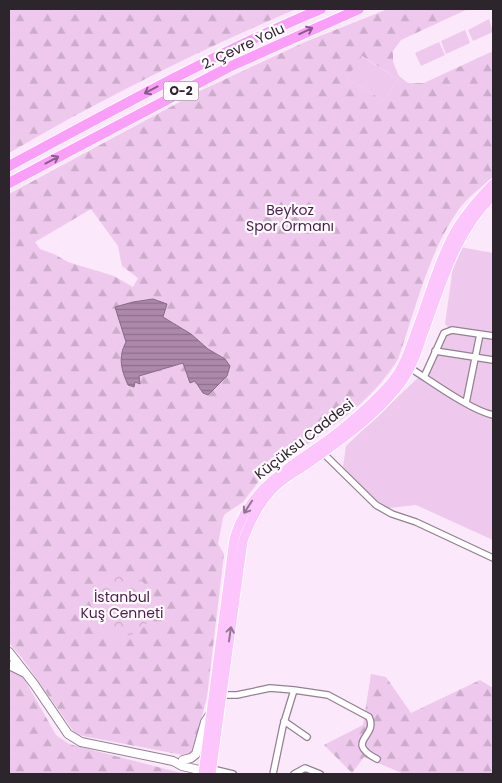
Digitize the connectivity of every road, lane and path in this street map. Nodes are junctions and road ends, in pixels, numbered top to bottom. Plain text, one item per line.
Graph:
1 (321, 9) edge
2 (359, 9) edge
3 (9, 166) edge
4 (9, 183) edge
5 (493, 184) edge
6 (493, 196) edge
7 (467, 221) junction
8 (480, 334) junction
9 (493, 336) edge
10 (435, 351) junction
11 (475, 357) junction
12 (493, 360) edge
13 (406, 366) junction
14 (424, 377) junction
15 (466, 403) junction
16 (493, 415) edge
17 (321, 450) junction
18 (493, 558) edge
19 (9, 652) edge
20 (222, 662) junction
21 (9, 665) edge
22 (25, 673) junction
23 (294, 690) junction
24 (222, 695) junction
25 (212, 711) junction
26 (284, 721) junction
27 (307, 737) dead end
28 (377, 760) dead end
29 (182, 763) junction
30 (207, 772) edge
31 (194, 774) edge
32 (233, 774) edge
33 (273, 774) edge
34 (294, 774) edge
35 (320, 774) edge

1 -> 3 highway, 2. Çevre Yolu / O-2
4 -> 2 highway, 2. Çevre Yolu / O-2
5 - 7 main road, Küçüksu Caddesi
6 - 7 main road, Küçüksu Caddesi
7 - 13 main road, Küçüksu Caddesi
8 - 9 street
8 - 10 street
8 - 11 street
10 - 11 street
10 - 14 street
11 - 12 street
11 - 15 street
13 - 14 street
13 - 17 main road, Küçüksu Caddesi
14 - 15 street
15 - 16 street
17 - 18 street
17 - 20 main road, Küçüksu Caddesi
19 - 22 street
20 - 24 main road, Küçüksu Caddesi
20 - 25 main road, Küçüksu Caddesi
21 - 22 street
22 - 29 street
23 - 24 street
23 - 26 street
23 - 28 street
24 - 30 main road, Küçüksu Caddesi
25 - 29 street
25 - 30 main road, Küçüksu Caddesi
26 - 27 street
26 - 33 street
29 - 30 street
29 - 31 street
30 - 32 street
34 - 35 street

